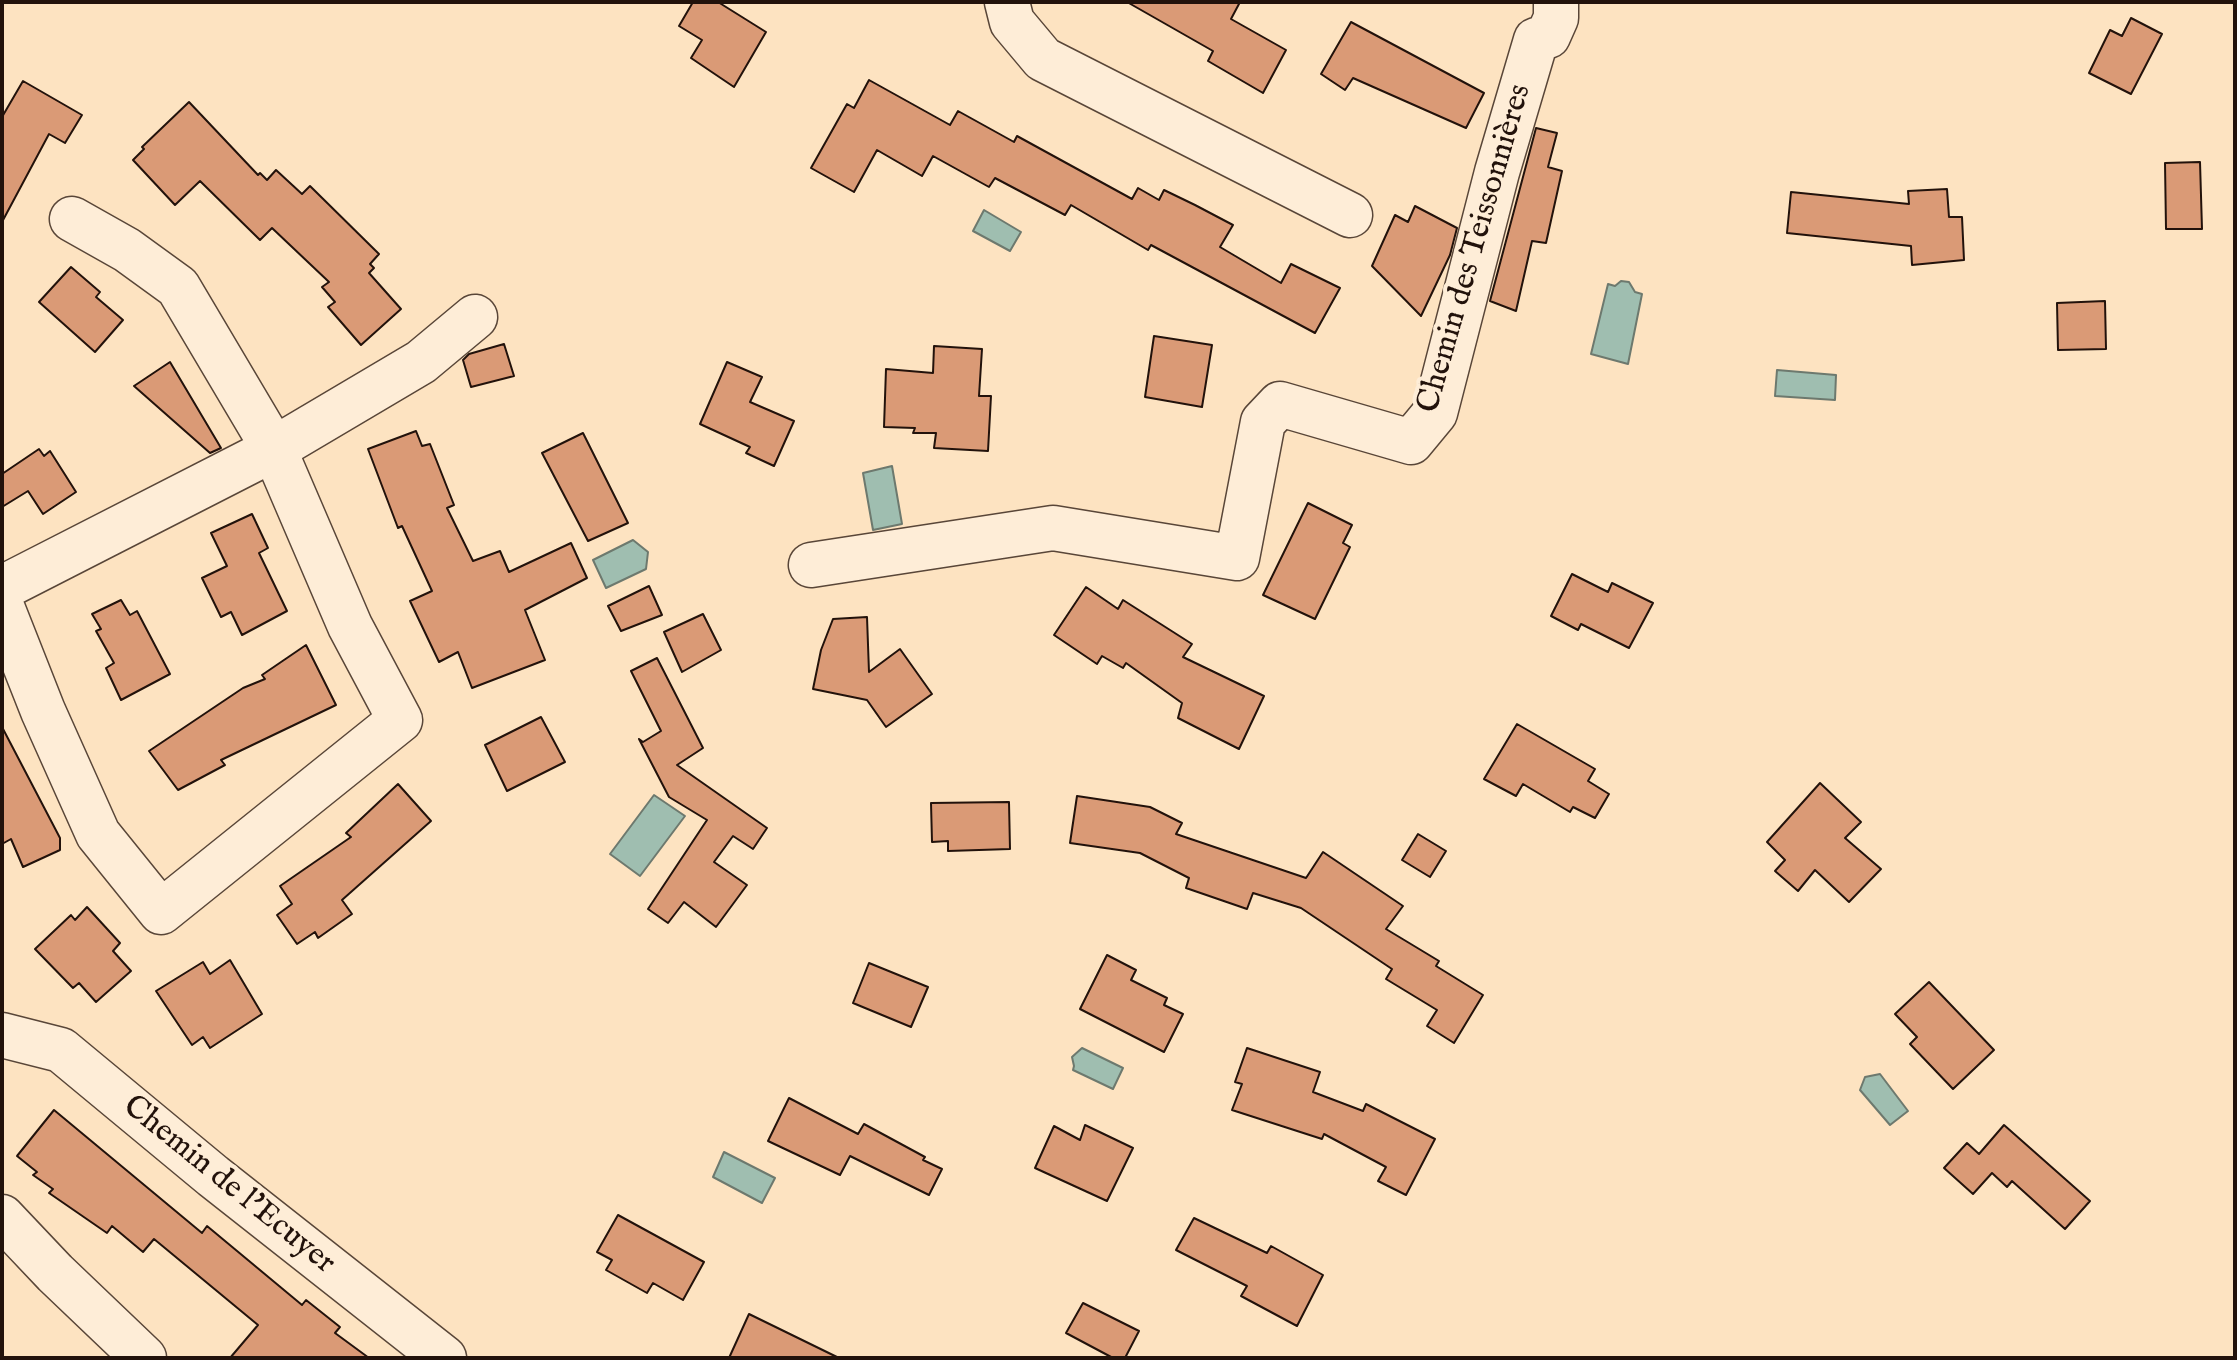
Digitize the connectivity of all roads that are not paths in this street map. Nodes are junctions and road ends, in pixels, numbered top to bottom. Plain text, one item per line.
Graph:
1 (1007, 2) edge
2 (1556, 2) edge
3 (1350, 215) dead end
4 (72, 219) dead end
5 (475, 317) dead end
6 (274, 449) junction
7 (811, 565) dead end
8 (2, 588) edge
9 (2, 607) edge
10 (2, 1035) edge
11 (2, 1217) edge
12 (144, 1358) edge
13 (444, 1358) edge

1 - 3 street
2 - 7 street, Chemin des Teissonnières
4 - 6 street
5 - 6 street
6 - 8 street
6 - 9 street
10 - 13 street, Chemin de l'Ecuyer
11 - 12 street

